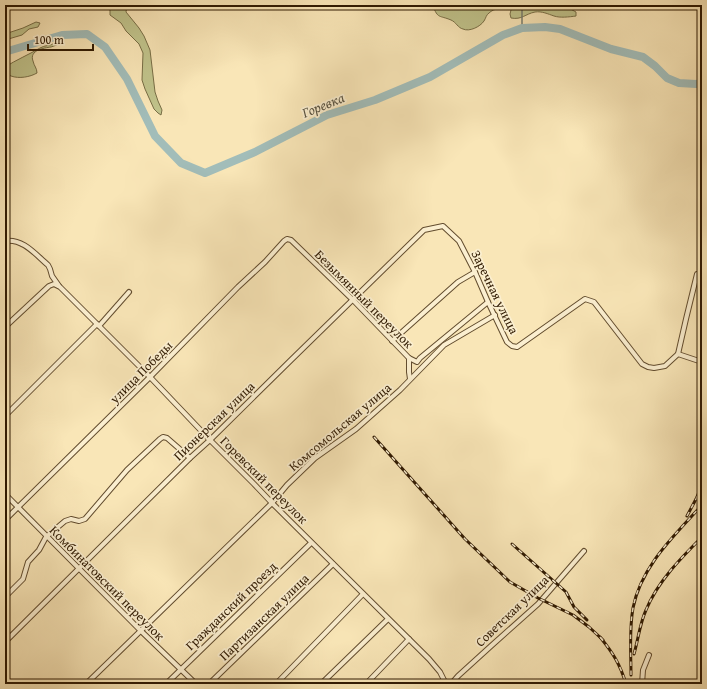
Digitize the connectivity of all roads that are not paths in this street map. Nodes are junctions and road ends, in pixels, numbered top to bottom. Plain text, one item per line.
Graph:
1 (443, 226) joint
2 (291, 240) joint
3 (5, 241) edge
4 (475, 272) junction
5 (697, 274) dead end
6 (60, 287) junction
7 (129, 292) dead end
8 (353, 300) junction
9 (488, 302) junction
10 (495, 315) junction
11 (98, 325) junction
12 (5, 328) edge
13 (392, 341) junction
14 (678, 354) junction
15 (409, 358) junction
16 (702, 362) edge
17 (150, 378) junction
18 (410, 379) junction
19 (5, 416) edge
20 (210, 440) junction
21 (190, 458) junction
22 (5, 494) edge
23 (272, 503) junction
24 (18, 507) junction
25 (5, 520) edge
26 (46, 537) junction
27 (311, 542) junction
28 (584, 551) dead end
29 (333, 564) junction
30 (79, 568) junction
31 (363, 594) junction
32 (5, 597) edge
33 (388, 619) junction
34 (141, 631) junction
35 (409, 639) junction
36 (5, 642) edge
37 (649, 655) dead end
38 (180, 669) junction
39 (86, 684) edge
40 (166, 684) edge
41 (196, 684) edge
42 (209, 684) edge
43 (276, 684) edge
44 (322, 684) edge
45 (366, 684) edge
46 (446, 684) edge
47 (451, 684) edge
48 (642, 684) edge

1 - 4 street, Заречная улица
1 - 8 street, Пионерская улица
2 - 8 street, Безымянный переулок
2 - 17 street, улица Победы
3 - 6 street, Горевский переулок
4 - 9 street, Заречная улица
4 - 13 street
5 - 14 street
6 - 11 street, Горевский переулок
6 - 12 street
7 - 11 street
8 - 13 street, Безымянный переулок
8 - 20 street, Пионерская улица
9 - 10 street, Заречная улица
9 - 15 street
10 - 14 street, Заречная улица
10 - 18 street, Комсомольская улица
11 - 17 street, Горевский переулок
11 - 19 street
13 - 15 street, Безымянный переулок
14 - 16 street
15 - 18 street, Безымянный переулок
17 - 20 street, Горевский переулок
17 - 24 street, улица Победы
18 - 23 street, Комсомольская улица
20 - 21 street, Пионерская улица
20 - 23 street, Горевский переулок
21 - 26 street
21 - 30 street, Пионерская улица
22 - 24 street, Комбинатовский переулок
23 - 27 street, Горевский переулок
23 - 34 street, Комсомольская улица
24 - 25 street, улица Победы
24 - 26 street, Комбинатовский переулок
26 - 30 street, Комбинатовский переулок
26 - 32 street
27 - 29 street, Горевский переулок
27 - 38 street, Гражданский проезд
28 - 47 street, Советская улица
29 - 31 street, Горевский переулок
29 - 42 street, Партизанская улица
30 - 34 street, Комбинатовский переулок
30 - 36 street, Пионерская улица
31 - 33 street, Горевский переулок
31 - 43 street
33 - 35 street, Горевский переулок
33 - 44 street
34 - 38 street, Комбинатовский переулок
34 - 39 street, Комсомольская улица
35 - 45 street
35 - 46 street, Горевский переулок
37 - 48 street
38 - 40 street, Гражданский проезд
38 - 41 street, Комбинатовский переулок

